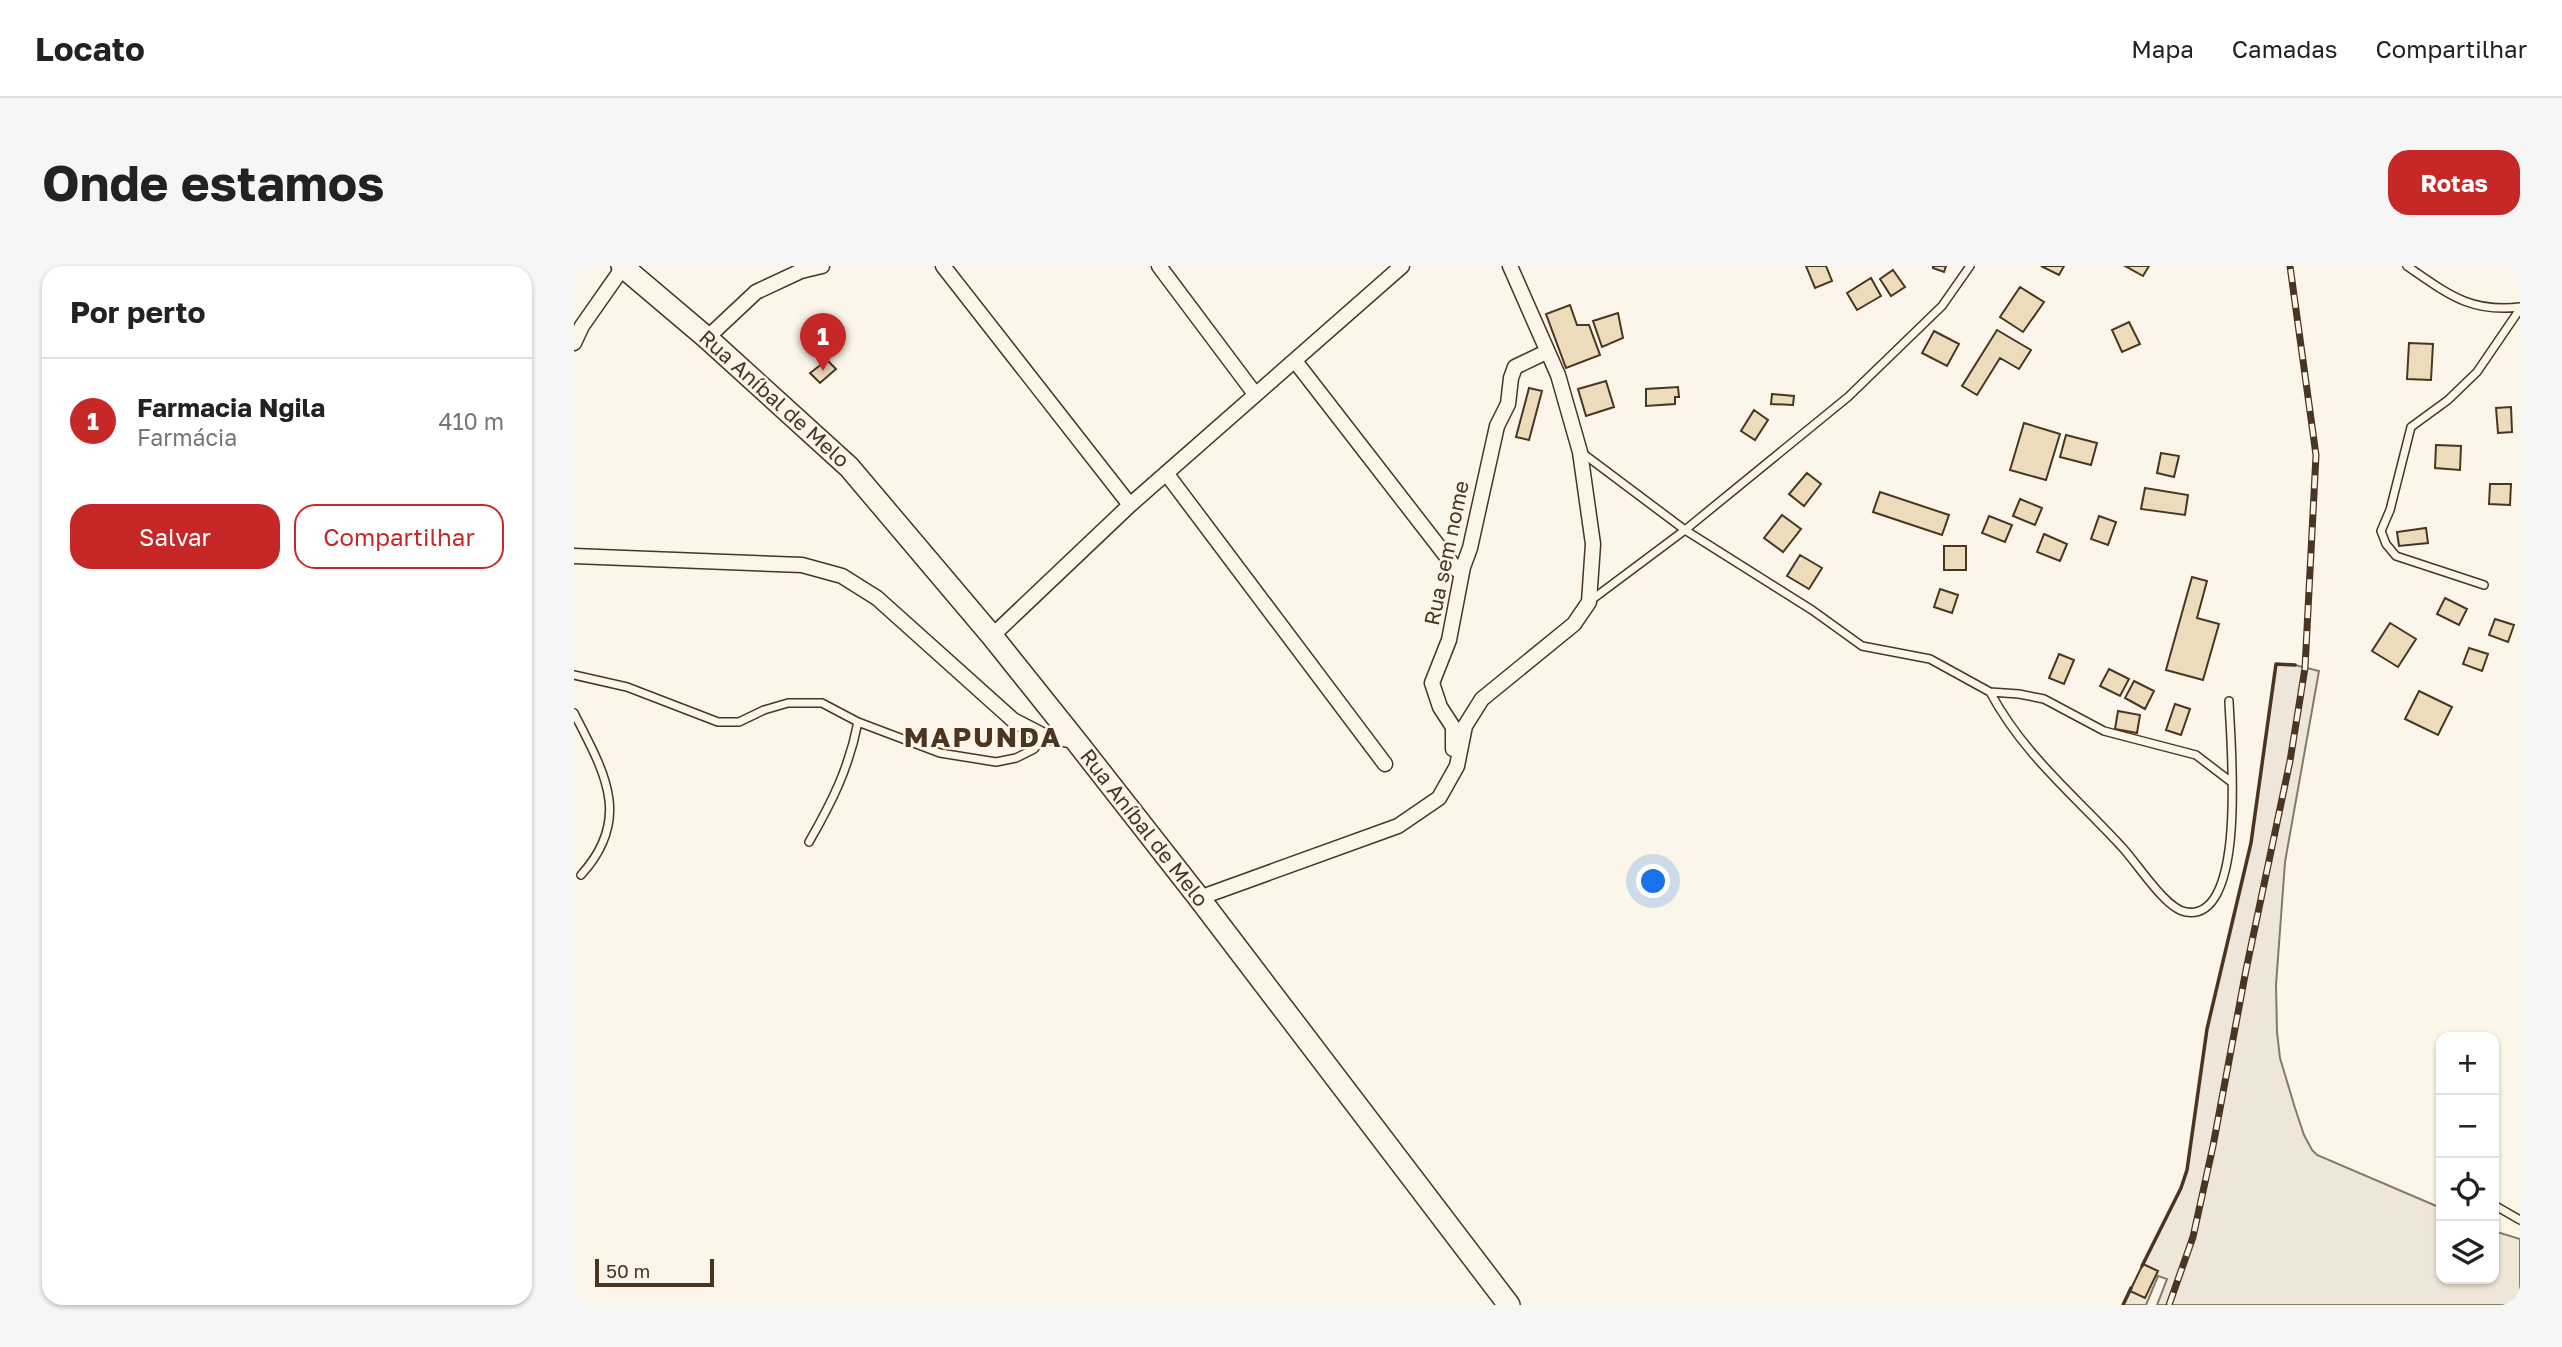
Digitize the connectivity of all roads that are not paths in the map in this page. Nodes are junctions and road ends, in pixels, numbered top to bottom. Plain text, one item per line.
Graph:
1 (623, 266) edge
2 (822, 266) edge
3 (943, 266) edge
4 (1159, 266) edge
5 (1402, 266) edge
6 (1510, 266) edge
7 (1970, 266) edge
8 (2407, 266) edge
9 (2520, 308) edge
10 (707, 338) junction
11 (574, 343) edge
12 (1541, 355) dead end
13 (1295, 361) junction
14 (1255, 394) junction
15 (1580, 452) junction
16 (1166, 473) junction
17 (1130, 505) junction
18 (1685, 530) junction
19 (574, 556) edge
20 (1457, 570) dead end
21 (2484, 585) dead end
22 (1589, 602) junction
23 (992, 636) junction
24 (574, 675) edge
25 (1990, 692) junction
26 (2229, 701) dead end
27 (574, 713) edge
28 (858, 722) junction
29 (1044, 736) junction
30 (1076, 741) junction
31 (1385, 764) dead end
32 (1454, 772) junction
33 (2230, 781) junction
34 (809, 842) dead end
35 (581, 875) dead end
36 (1199, 898) junction
37 (2499, 1208) edge
38 (2520, 1220) edge
39 (1509, 1305) edge

1 - 10 street, Rua Aníbal de Melo
1 - 11 street
2 - 10 street
3 - 17 street
4 - 14 street
5 - 13 street
6 - 15 street
7 - 18 lane
8 - 9 lane
9 - 21 lane
10 - 23 street, Rua Aníbal de Melo
12 - 32 street, Rua sem nome
13 - 14 street
13 - 20 street
14 - 16 street
15 - 18 lane
15 - 22 street
16 - 17 street
16 - 31 street
17 - 23 street
18 - 22 lane
18 - 25 lane
19 - 29 street
22 - 32 street
23 - 30 street, Rua Aníbal de Melo
24 - 28 lane
25 - 33 lane
25 - 33 lane
26 - 33 lane
27 - 35 lane
28 - 29 lane
28 - 34 lane
29 - 30 street
30 - 36 street, Rua Aníbal de Melo
32 - 36 street
36 - 39 street, Rua Aníbal de Melo
37 - 38 lane

